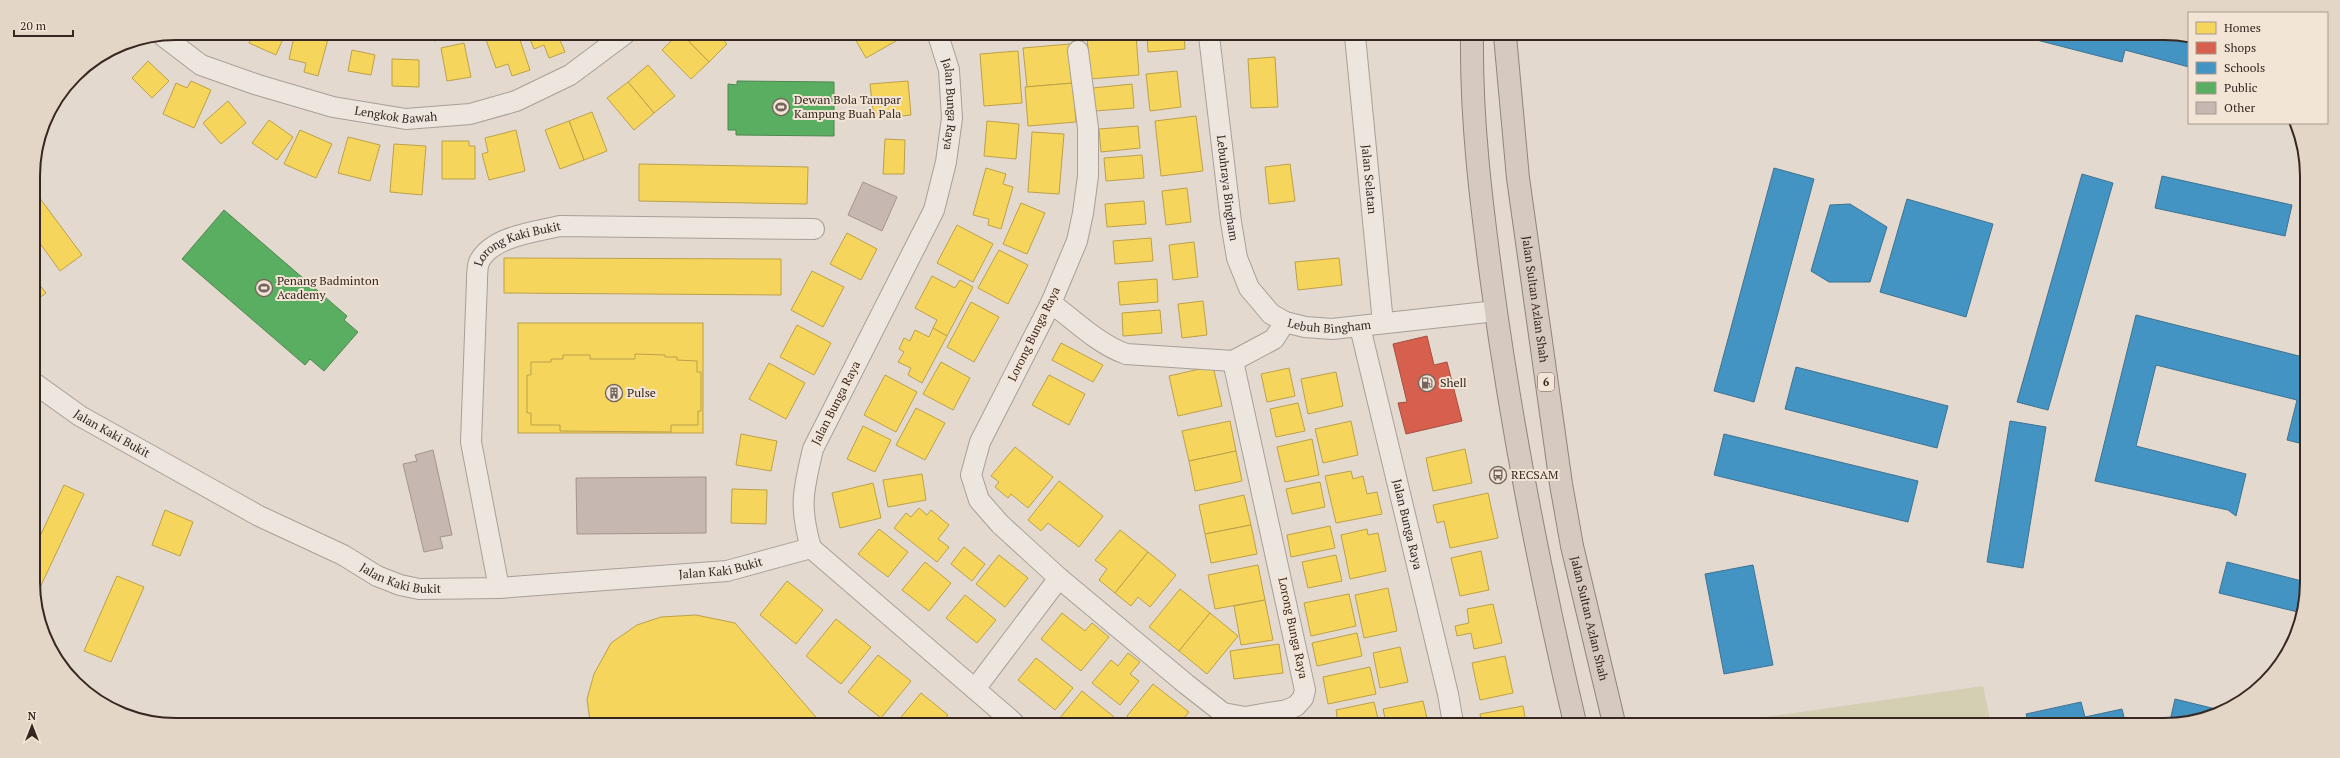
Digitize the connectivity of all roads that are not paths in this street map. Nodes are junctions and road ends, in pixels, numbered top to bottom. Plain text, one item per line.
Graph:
1 (169, 40) edge
2 (617, 40) edge
3 (940, 40) edge
4 (1209, 40) edge
5 (1355, 40) edge
6 (1458, 40) edge
7 (1472, 40) edge
8 (1505, 40) edge
9 (1078, 51) dead end
10 (1471, 90) junction
11 (814, 229) dead end
12 (1051, 303) junction
13 (1496, 311) junction
14 (1285, 322) junction
15 (1383, 323) junction
16 (1360, 327) junction
17 (1233, 361) junction
18 (40, 388) edge
19 (811, 548) junction
20 (1059, 578) junction
21 (499, 588) junction
22 (975, 688) junction
23 (1009, 718) edge
24 (1452, 718) edge
25 (1574, 718) edge
26 (1613, 718) edge

1 - 2 street, Lengkok Bawah
3 - 19 street, Jalan Bunga Raya
4 - 14 street, Lebuhraya Bingham
5 - 15 street, Jalan Selatan
6 - 10 highway
7 - 10 highway
8 - 26 highway, Jalan Sultan Azlan Shah / 6
9 - 12 street, Lorong Bunga Raya
10 - 13 highway
11 - 21 street, Lorong Kaki Bukit
12 - 17 street
12 - 20 street, Lorong Bunga Raya
13 - 15 street, Lebuh Bingham
13 - 25 highway
14 - 16 street, Lebuh Bingham
14 - 17 street, Lebuh Bingham
15 - 16 street, Lebuh Bingham
16 - 24 street, Jalan Bunga Raya
17 - 20 street, Lorong Bunga Raya
18 - 21 street, Jalan Kaki Bukit
19 - 21 street, Jalan Kaki Bukit
19 - 22 street
20 - 22 street
22 - 23 street

